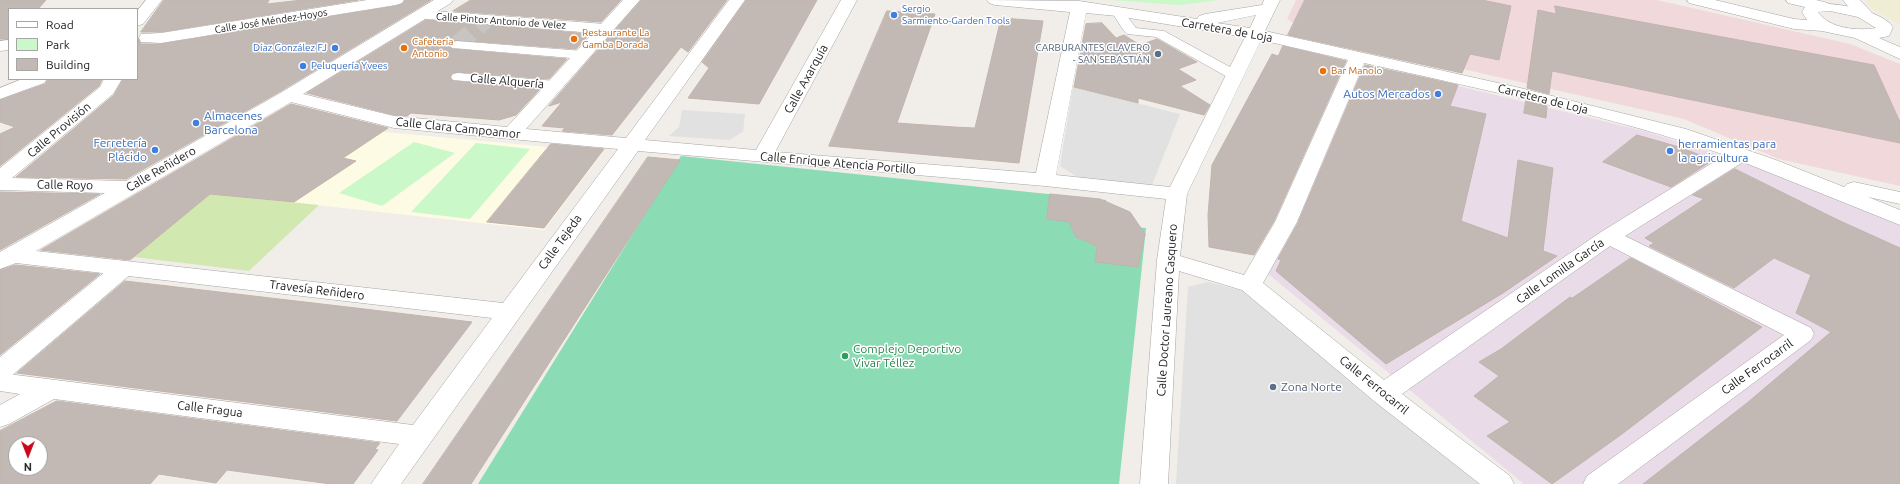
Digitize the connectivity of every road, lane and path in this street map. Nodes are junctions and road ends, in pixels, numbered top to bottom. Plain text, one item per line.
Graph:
1 (154, 0) edge
2 (396, 0) edge
3 (445, 0) edge
4 (632, 0) edge
5 (737, 0) edge
6 (849, 0) edge
7 (995, 0) edge
8 (1794, 0) edge
9 (1851, 0) edge
10 (1703, 2) edge
11 (1271, 4) edge
12 (1079, 6) junction
13 (1825, 6) edge
14 (1117, 11) junction
15 (1864, 13) junction
16 (422, 15) junction
17 (138, 20) edge
18 (1175, 21) junction
19 (1826, 26) junction
20 (605, 29) junction
21 (1883, 32) junction
22 (1256, 34) junction
23 (1862, 35) junction
24 (140, 39) edge
25 (457, 45) dead end
26 (1900, 46) edge
27 (1334, 51) junction
28 (1900, 54) edge
29 (583, 55) junction
30 (1358, 57) junction
31 (1236, 76) junction
32 (458, 77) dead end
33 (35, 80) edge
34 (112, 80) edge
35 (556, 85) junction
36 (0, 94) edge
37 (288, 96) junction
38 (512, 133) junction
39 (631, 144) junction
40 (1740, 154) junction
41 (762, 157) junction
42 (1769, 164) junction
43 (0, 178) edge
44 (1045, 180) junction
45 (0, 184) edge
46 (130, 187) junction
47 (1177, 194) junction
48 (1900, 198) edge
49 (1900, 218) edge
50 (1609, 237) junction
51 (6, 258) edge
52 (1168, 260) junction
53 (124, 268) junction
54 (1250, 285) junction
55 (510, 312) junction
56 (0, 371) edge
57 (0, 382) edge
58 (50, 389) junction
59 (1384, 394) junction
60 (0, 417) edge
61 (420, 436) junction
62 (385, 484) edge
63 (1154, 484) edge
64 (1500, 484) edge
65 (1597, 484) edge

1 - 17 street
2 - 24 street, Calle José Méndez-Hoyos
3 - 16 street, Calle Reñidero
4 - 20 street
5 - 39 street, Calle Tejeda
6 - 41 street, Calle Axarquía
7 - 12 street
8 - 13 street
9 - 15 street
10 - 13 street
10 - 19 street
11 - 18 street
11 - 22 street, Calle Doctor Laureano Casquero
11 - 27 street
12 - 14 street
12 - 44 street
13 - 15 street
13 - 19 street
14 - 18 street
14 - 31 lane
15 - 21 street
16 - 20 street, Calle Pintor Antonio de Velez
16 - 37 street, Calle Reñidero
18 - 22 street, Carretera de Loja
19 - 23 street
20 - 29 street
21 - 23 street
21 - 26 street
22 - 27 street, Carretera de Loja
22 - 31 street, Calle Doctor Laureano Casquero
23 - 28 street
25 - 29 lane
27 - 30 street, Carretera de Loja
29 - 35 street
30 - 40 street, Carretera de Loja
30 - 54 street
31 - 47 street, Calle Doctor Laureano Casquero
32 - 35 lane, Calle Alquería
33 - 36 street
34 - 43 street, Calle Provisión
35 - 38 street
37 - 38 street, Calle Clara Campoamor
37 - 46 street, Calle Reñidero
38 - 39 street, Calle Clara Campoamor
39 - 41 street, Calle Enrique Atencia Portillo
39 - 55 street, Calle Tejeda
40 - 42 street, Carretera de Loja
40 - 50 street, Calle Lomilla García
41 - 44 street, Calle Enrique Atencia Portillo
42 - 48 street
42 - 49 street, Carretera de Loja
44 - 47 street, Calle Enrique Atencia Portillo
45 - 46 street, Calle Royo
46 - 51 street, Calle Reñidero
47 - 52 street, Calle Doctor Laureano Casquero
50 - 59 street, Calle Lomilla García
50 - 65 street, Calle Ferrocarril
51 - 53 street, Travesía Reñidero
52 - 54 street
52 - 63 street, Calle Doctor Laureano Casquero
53 - 55 street, Travesía Reñidero
53 - 56 street
54 - 59 street, Calle Ferrocarril
55 - 61 street, Calle Tejeda
57 - 58 street, Calle Fragua
58 - 60 street
58 - 61 street, Calle Fragua
59 - 64 street, Calle Ferrocarril
61 - 62 street, Calle Tejeda

